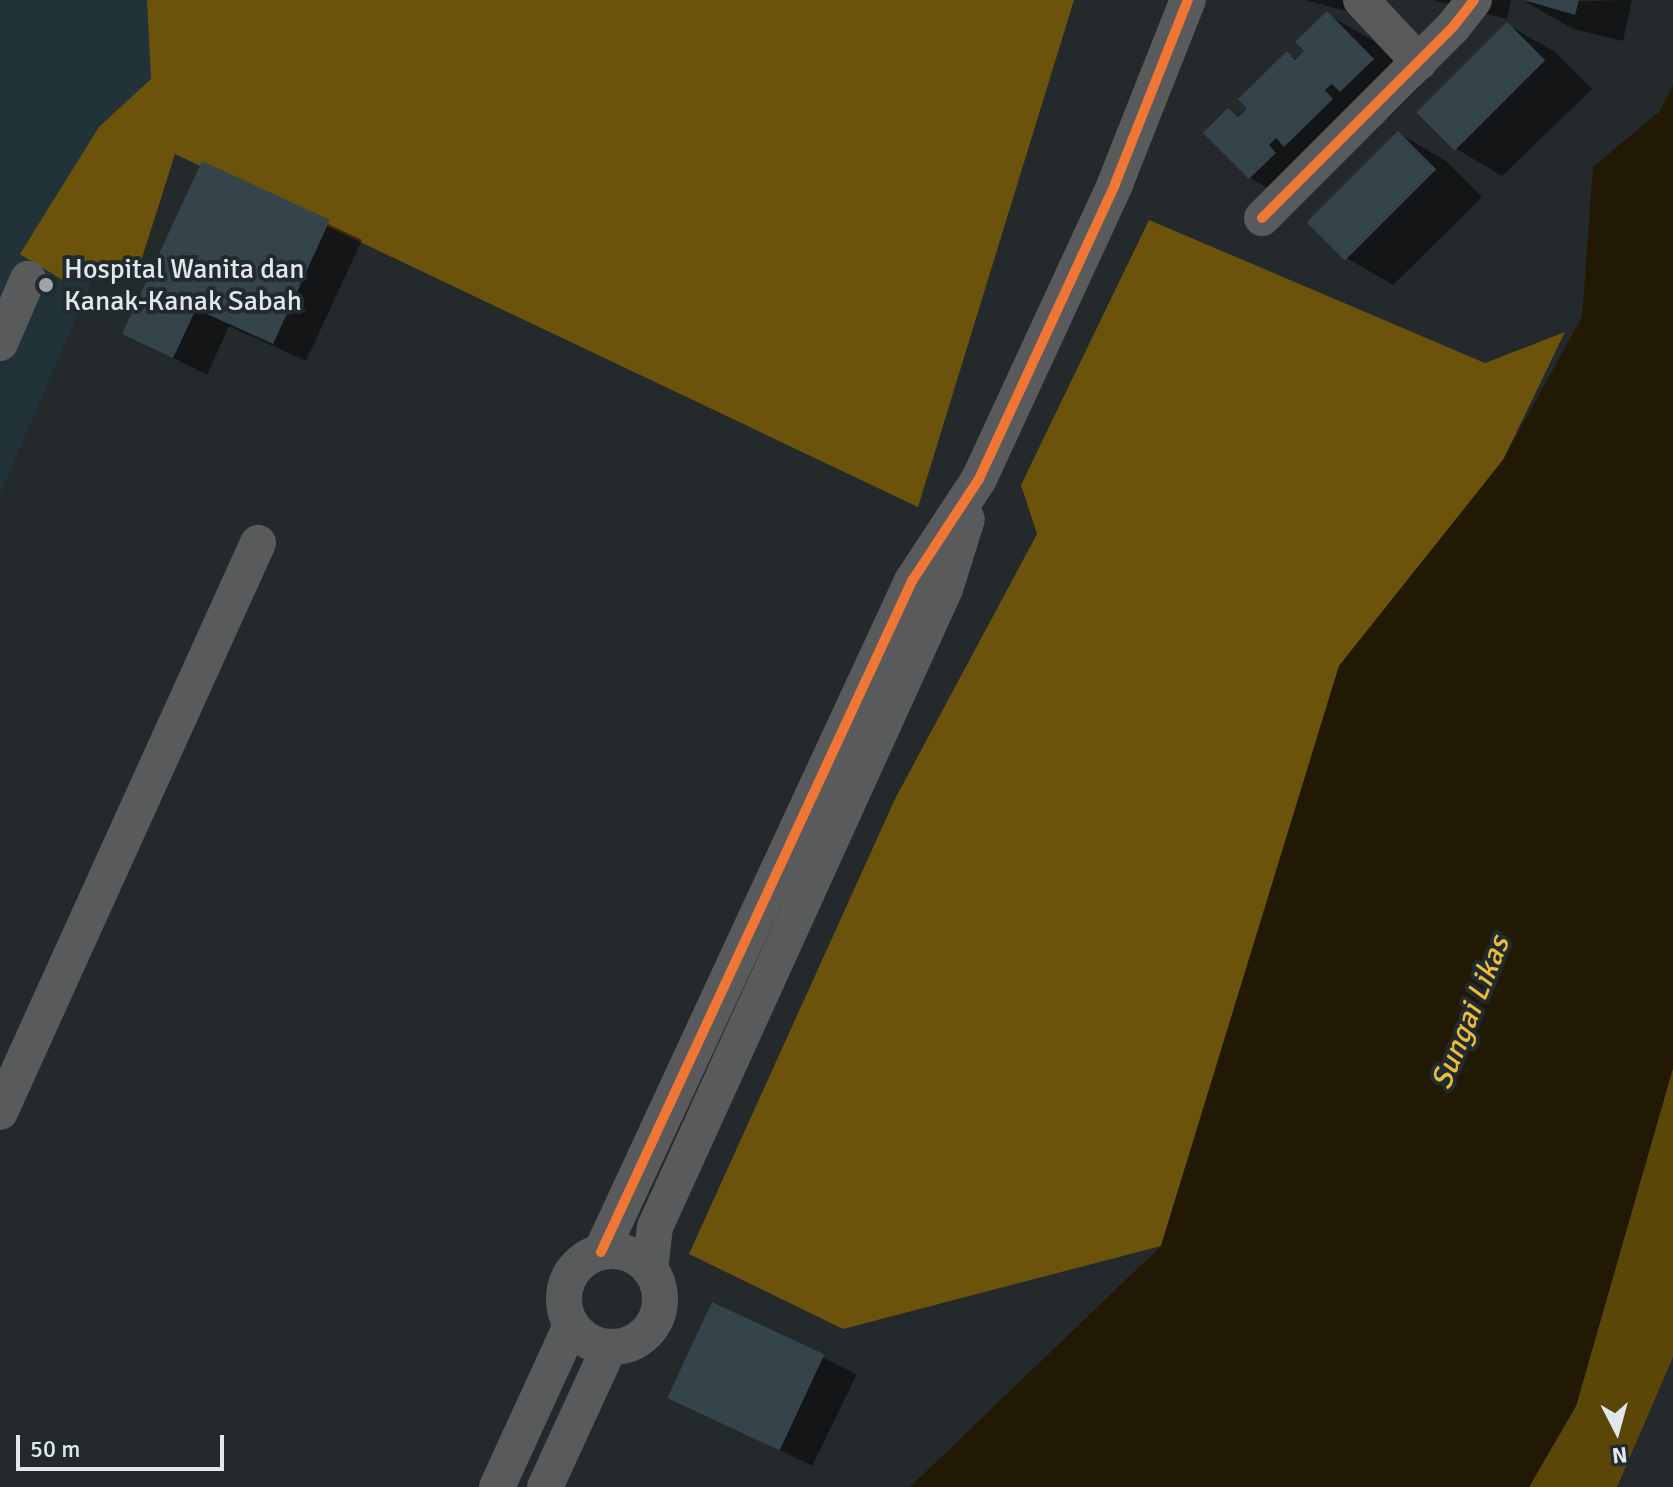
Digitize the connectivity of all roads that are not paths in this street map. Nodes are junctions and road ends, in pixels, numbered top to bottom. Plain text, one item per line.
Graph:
1 (1188, 0) edge
2 (1361, 0) edge
3 (1474, 0) edge
4 (1419, 62) junction
5 (1262, 218) dead end
6 (28, 279) dead end
7 (0, 343) edge
8 (979, 479) junction
9 (258, 543) dead end
10 (0, 1112) edge
11 (601, 1252) junction
12 (650, 1270) junction
13 (571, 1325) junction
14 (609, 1348) junction
15 (497, 1487) edge
16 (545, 1487) edge

1 - 8 street
2 - 4 street
3 - 4 street
4 - 5 street
6 - 7 street
8 - 11 street
8 - 12 street
9 - 10 street
11 - 12 street
11 - 13 street
12 - 14 street
13 - 14 street
13 - 15 street
14 - 16 street

